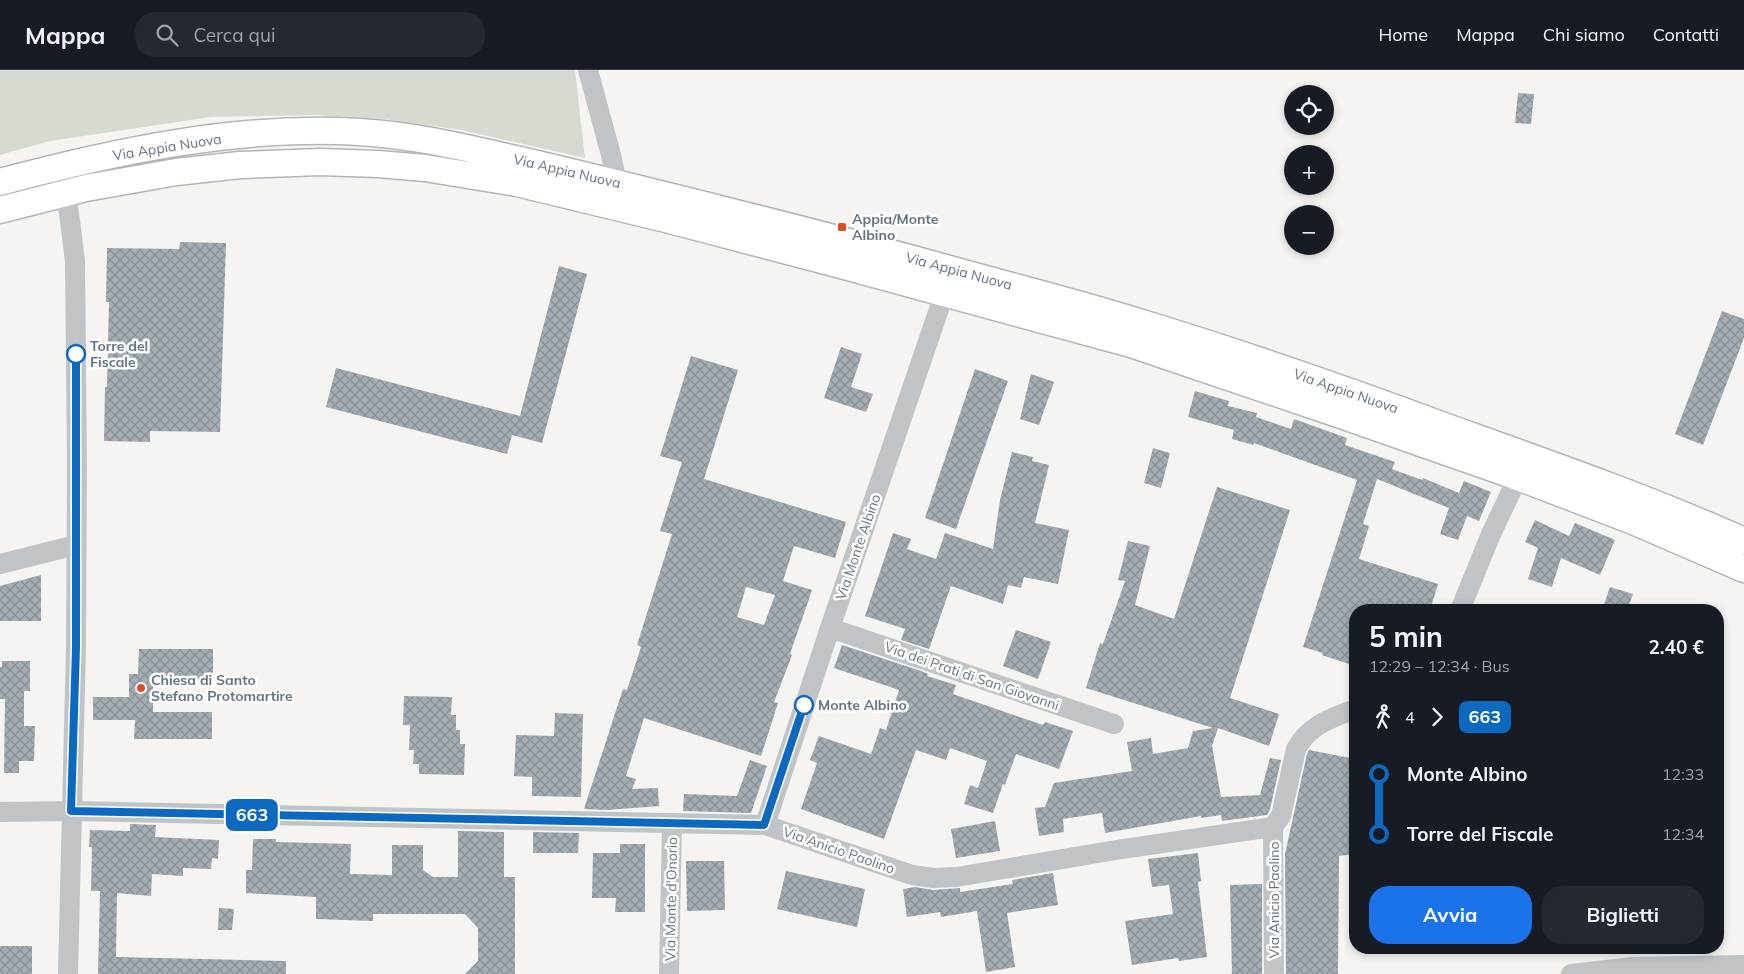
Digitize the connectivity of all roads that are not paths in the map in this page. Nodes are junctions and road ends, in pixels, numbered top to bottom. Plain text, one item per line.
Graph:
1 (588, 70) edge
2 (58, 167) junction
3 (0, 182) edge
4 (617, 183) junction
5 (64, 193) junction
6 (0, 210) edge
7 (949, 282) junction
8 (1518, 477) junction
9 (1744, 541) edge
10 (76, 545) junction
11 (0, 564) edge
12 (1744, 569) edge
13 (1462, 604) edge
14 (830, 628) junction
15 (1349, 711) edge
16 (1114, 724) dead end
17 (71, 811) junction
18 (0, 812) edge
19 (672, 823) junction
20 (764, 825) junction
21 (1273, 827) junction
22 (1744, 964) edge
23 (68, 974) edge
24 (669, 974) edge
25 (1274, 974) edge
26 (1571, 974) edge

1 - 4 street
2 - 3 main road, Via Appia Nuova
2 - 4 main road, Via Appia Nuova
2 - 5 street
4 - 7 main road, Via Appia Nuova
5 - 6 main road, Via Appia Nuova
5 - 7 main road, Via Appia Nuova
5 - 10 street
7 - 8 main road, Via Appia Nuova
7 - 9 main road, Via Appia Nuova
7 - 14 street, Via Monte Albino
8 - 12 main road, Via Appia Nuova
8 - 13 street
10 - 11 street
10 - 17 street
14 - 16 street, Via dei Prati di San Giovanni
14 - 20 street, Via Monte Albino
15 - 21 street, Via Anicio Paolino
17 - 18 street, Via Anicio Paolino
17 - 19 street, Via Anicio Paolino
17 - 23 street
19 - 20 street, Via Anicio Paolino
19 - 24 street, Via Monte d'Onorio
20 - 21 street, Via Anicio Paolino
21 - 25 street, Via Anicio Paolino
22 - 26 street

